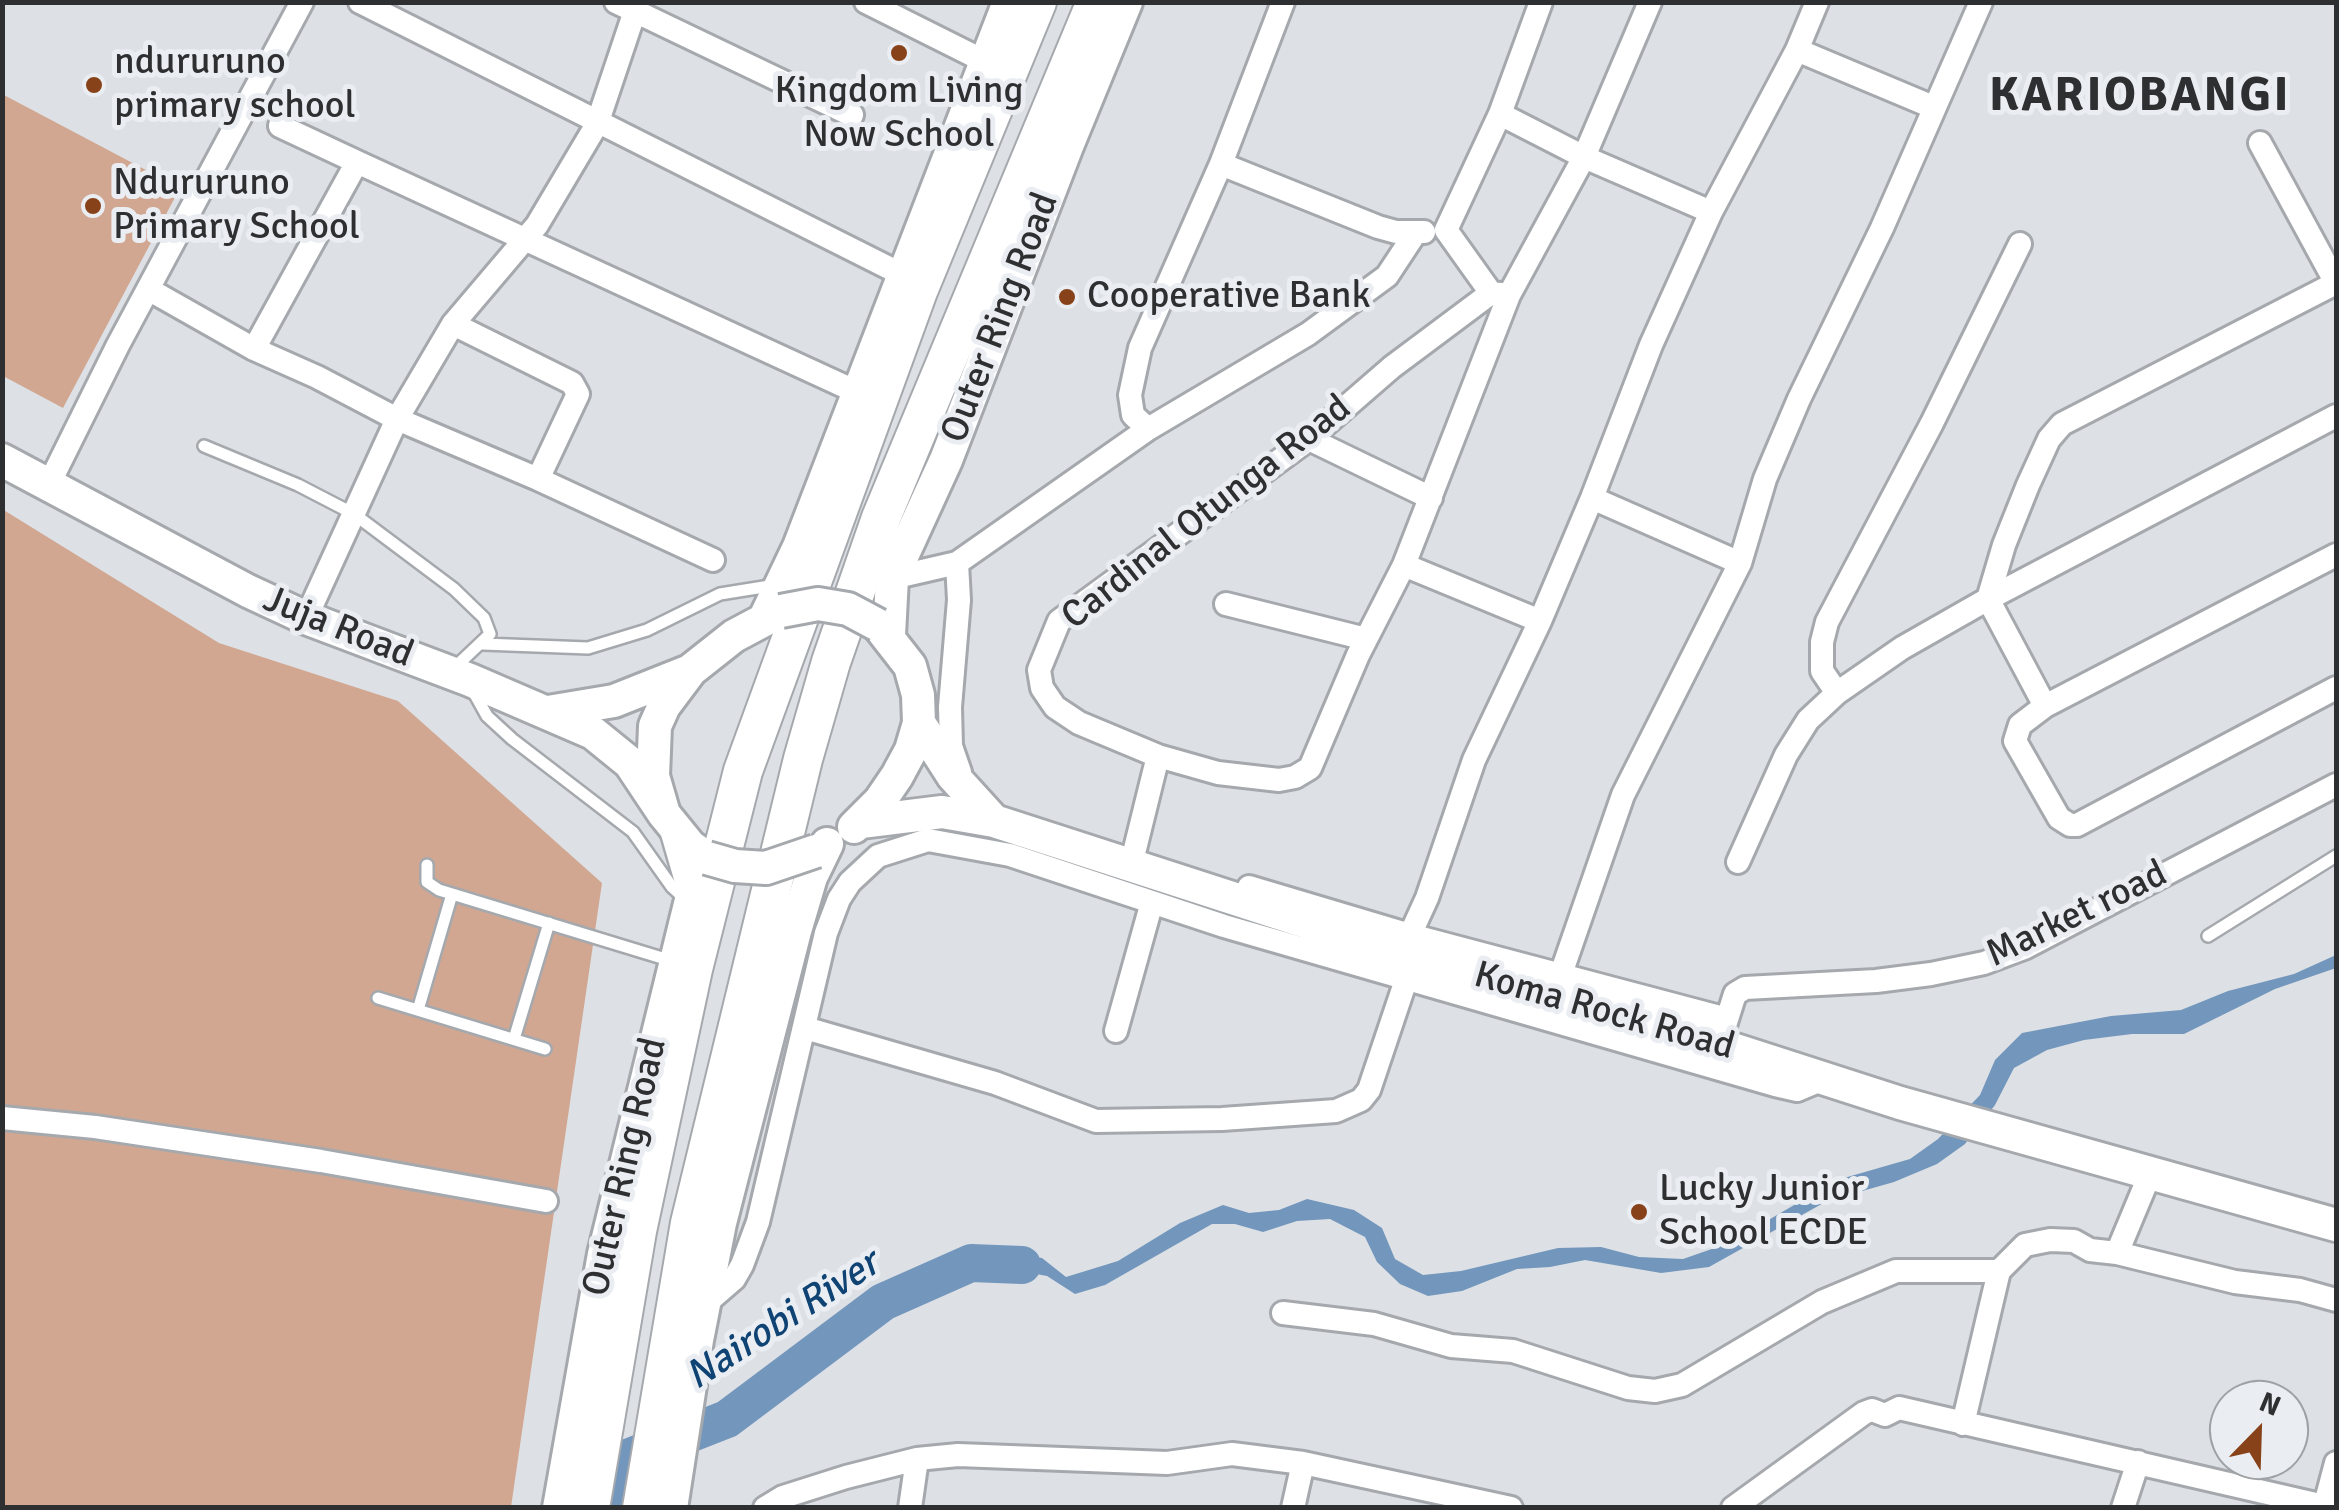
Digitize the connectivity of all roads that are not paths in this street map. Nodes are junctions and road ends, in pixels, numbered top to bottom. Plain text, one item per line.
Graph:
1 (302, 2) edge
2 (360, 2) edge
3 (866, 2) edge
4 (1009, 2) edge
5 (1037, 2) edge
6 (1096, 2) edge
7 (1126, 2) edge
8 (1283, 2) edge
9 (1541, 2) edge
10 (1650, 2) edge
11 (1817, 2) edge
12 (1980, 2) edge
13 (630, 6) edge
14 (1797, 50) junction
15 (984, 61) junction
16 (1933, 107) junction
17 (1500, 114) junction
18 (852, 115) dead end
19 (598, 124) junction
20 (280, 126) dead end
21 (2260, 142) dead end
22 (1584, 157) junction
23 (357, 162) junction
24 (1221, 164) junction
25 (1711, 212) junction
26 (1446, 230) junction
27 (1416, 232) junction
28 (526, 240) junction
29 (2020, 244) dead end
30 (905, 276) junction
31 (148, 289) junction
32 (1500, 294) junction
33 (453, 324) junction
34 (254, 349) junction
35 (859, 393) junction
36 (2336, 416) edge
37 (398, 420) junction
38 (1148, 429) junction
39 (1309, 439) junction
40 (204, 446) dead end
41 (2, 460) edge
42 (538, 479) junction
43 (48, 486) junction
44 (1431, 498) junction
45 (1592, 498) junction
46 (354, 514) junction
47 (2336, 555) edge
48 (713, 560) dead end
49 (957, 563) junction
50 (1740, 563) junction
51 (1404, 565) junction
52 (892, 578) junction
53 (1988, 600) junction
54 (776, 604) junction
55 (1226, 604) dead end
56 (306, 618) junction
57 (1540, 621) junction
58 (884, 630) junction
59 (1366, 639) junction
60 (483, 644) junction
61 (691, 670) junction
62 (459, 676) junction
63 (2336, 688) edge
64 (1837, 693) junction
65 (2045, 706) junction
66 (548, 712) junction
67 (919, 723) junction
68 (1158, 756) junction
69 (2336, 785) edge
70 (669, 821) junction
71 (861, 822) junction
72 (994, 822) junction
73 (822, 848) junction
74 (1134, 853) junction
75 (2336, 856) edge
76 (1738, 862) dead end
77 (428, 865) dead end
78 (452, 894) junction
79 (1152, 902) junction
80 (690, 904) junction
81 (549, 923) junction
82 (1410, 935) junction
83 (2208, 936) dead end
84 (675, 962) junction
85 (1561, 974) junction
86 (1406, 977) junction
87 (378, 998) dead end
88 (418, 1010) junction
89 (805, 1028) junction
90 (1116, 1031) dead end
91 (1723, 1032) junction
92 (514, 1039) junction
93 (545, 1049) dead end
94 (1823, 1079) junction
95 (2, 1118) edge
96 (2150, 1174) junction
97 (546, 1202) dead end
98 (2336, 1225) edge
99 (2117, 1253) junction
100 (1998, 1271) junction
101 (2336, 1300) edge
102 (704, 1305) junction
103 (1282, 1313) dead end
104 (676, 1383) junction
105 (1963, 1424) junction
106 (917, 1459) junction
107 (2138, 1462) junction
108 (1303, 1463) junction
109 (2336, 1463) edge
110 (1499, 1506) edge
111 (2324, 1507) edge
112 (558, 1508) edge
113 (590, 1508) edge
114 (642, 1508) edge
115 (671, 1508) edge
116 (765, 1508) edge
117 (910, 1508) edge
118 (1294, 1508) edge
119 (1732, 1508) edge
120 (2123, 1508) edge

1 - 31 street
2 - 19 street
3 - 15 street
4 - 15 main road
5 - 113 main road, Outer Ring Road
6 - 104 main road, Outer Ring Road
7 - 52 main road, Outer Ring Road
8 - 24 street
9 - 17 street
10 - 22 street
11 - 14 street
12 - 16 street
13 - 18 street
13 - 19 street
14 - 16 street
14 - 25 street
15 - 30 main road
16 - 50 street
17 - 22 street
17 - 26 street
19 - 28 street
19 - 30 street
20 - 23 street
21 - 53 street
22 - 25 street
22 - 32 street
23 - 28 street
23 - 34 street
24 - 27 street
24 - 38 street
25 - 45 street
26 - 27 street
26 - 32 street
27 - 38 street
28 - 33 street
28 - 35 street
29 - 64 street
30 - 35 main road
31 - 34 street
31 - 43 street
32 - 39 street, Cardinal Otunga Road
32 - 44 street, Cardinal Otunga Road
33 - 37 street
33 - 42 street
34 - 37 street
35 - 54 main road
36 - 53 street
37 - 42 street
37 - 46 street
38 - 49 street
39 - 44 street
39 - 68 street, Cardinal Otunga Road
40 - 46 lane
41 - 43 main road, Juja Road
42 - 48 street
43 - 56 main road, Juja Road
44 - 51 street, Cardinal Otunga Road
45 - 50 street
45 - 57 street
46 - 56 street
46 - 60 lane
47 - 65 street
49 - 52 street
49 - 74 street
50 - 85 street
51 - 57 street
51 - 59 street, Cardinal Otunga Road
52 - 58 main road, Outer Ring Road
53 - 64 street
53 - 65 street
54 - 58 main road, Outer Ring Road, bridge
54 - 60 lane
54 - 61 main road, Outer Ring Road
55 - 59 street
56 - 62 main road, Juja Road
57 - 82 street
58 - 67 main road
59 - 68 street, Cardinal Otunga Road
60 - 62 lane
61 - 66 main road
61 - 70 main road, Outer Ring Road
62 - 66 main road, Juja Road
62 - 80 lane
63 - 65 street
64 - 76 street
66 - 70 main road, Juja Road
67 - 71 main road
67 - 72 main road
68 - 74 street
69 - 91 street, Market road
70 - 73 main road, bridge
70 - 80 street, Outer Ring Road
71 - 72 main road, Koma Rock Road
71 - 73 main road
72 - 91 main road, Koma Rock Road
73 - 102 main road, Outer Ring Road
74 - 82 street
75 - 83 lane
77 - 78 lane
78 - 81 lane
78 - 88 lane
79 - 86 street
79 - 89 street
79 - 90 street
80 - 84 main road, Outer Ring Road
81 - 84 lane
81 - 92 lane
82 - 85 street
84 - 112 main road, Outer Ring Road
85 - 91 street
86 - 89 street
86 - 94 street
87 - 88 lane
88 - 92 lane
89 - 102 street
91 - 94 main road, Koma Rock Road
92 - 93 lane
94 - 96 main road, Koma Rock Road
95 - 97 street
96 - 98 main road, Koma Rock Road
96 - 99 street
99 - 100 street
99 - 101 street
100 - 103 street
100 - 105 street
102 - 104 main road, Outer Ring Road
104 - 114 main road, Outer Ring Road
104 - 115 main road
105 - 107 street
105 - 119 street
106 - 108 street
106 - 116 street
106 - 117 street
107 - 111 street
107 - 120 street
108 - 110 street
108 - 118 street
109 - 111 street

